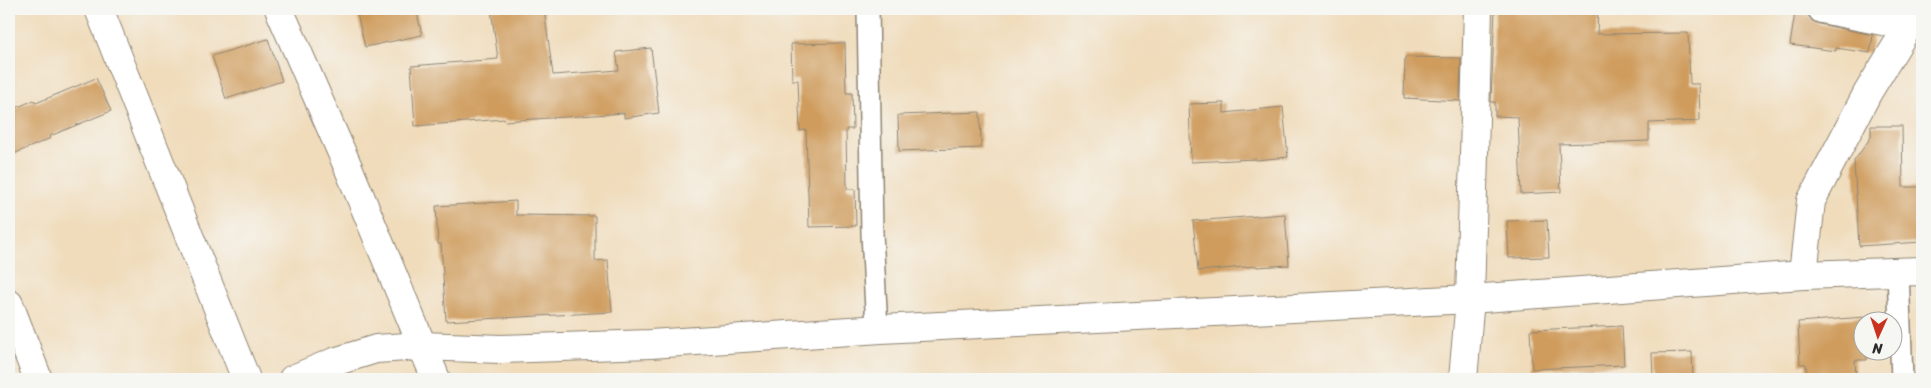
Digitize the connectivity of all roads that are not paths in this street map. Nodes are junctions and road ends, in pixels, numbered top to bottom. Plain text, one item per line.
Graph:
1 (99, 9) edge
2 (279, 9) edge
3 (868, 9) edge
4 (1478, 9) edge
5 (1822, 9) edge
6 (1914, 17) edge
7 (1910, 271) edge
8 (1802, 275) junction
9 (1470, 299) junction
10 (9, 304) edge
11 (877, 329) junction
12 (422, 346) junction
13 (38, 379) edge
14 (246, 379) edge
15 (293, 379) edge
16 (436, 379) edge
17 (1463, 379) edge
18 (1902, 379) edge

1 - 14 street
2 - 12 street
3 - 11 lane
4 - 9 street
5 - 6 street
6 - 8 street
7 - 8 street
7 - 18 lane
8 - 9 street
9 - 11 street
9 - 17 street
10 - 13 street
11 - 12 street
12 - 15 street
12 - 16 street

